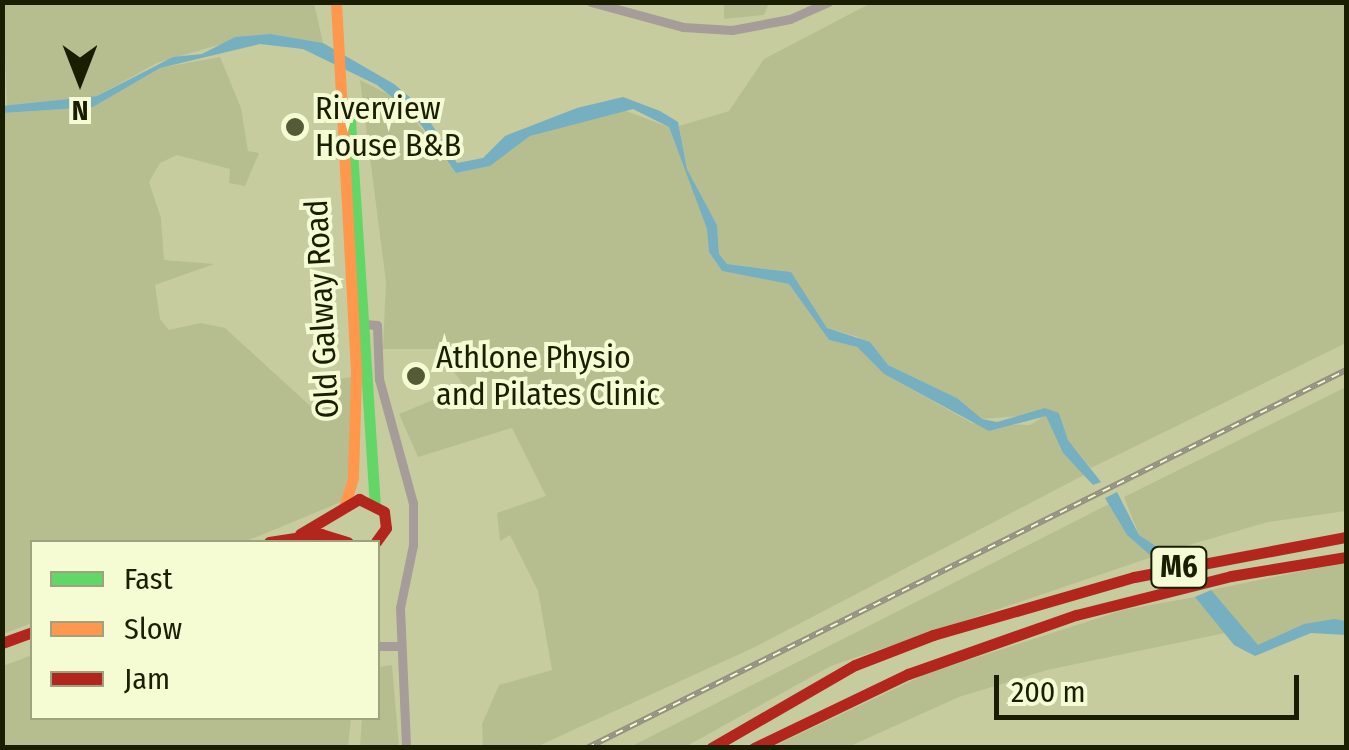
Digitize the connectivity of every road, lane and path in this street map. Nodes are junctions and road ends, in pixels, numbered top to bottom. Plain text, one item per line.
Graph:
1 (336, 2) edge
2 (591, 2) edge
3 (828, 2) edge
4 (343, 108) junction
5 (365, 324) junction
6 (374, 503) junction
7 (342, 509) junction
8 (300, 534) junction
9 (1346, 537) edge
10 (277, 540) edge
11 (339, 540) edge
12 (346, 540) edge
13 (378, 540) edge
14 (1346, 557) edge
15 (30, 633) edge
16 (2, 644) edge
17 (380, 646) edge
18 (400, 646) junction
19 (406, 748) edge
20 (711, 748) edge
21 (754, 748) edge

1 - 4 main road, Old Galway Road
2 - 3 street
4 - 5 main road, Old Galway Road
4 - 7 main road, Old Galway Road
5 - 6 main road, Old Galway Road
5 - 18 street
6 - 7 main road
6 - 13 main road, Old Galway Road
7 - 8 main road
7 - 12 main road, Old Galway Road
8 - 10 main road
8 - 11 main road
9 - 20 main road, M6
14 - 21 main road, M6
15 - 16 main road
17 - 18 street
18 - 19 street

